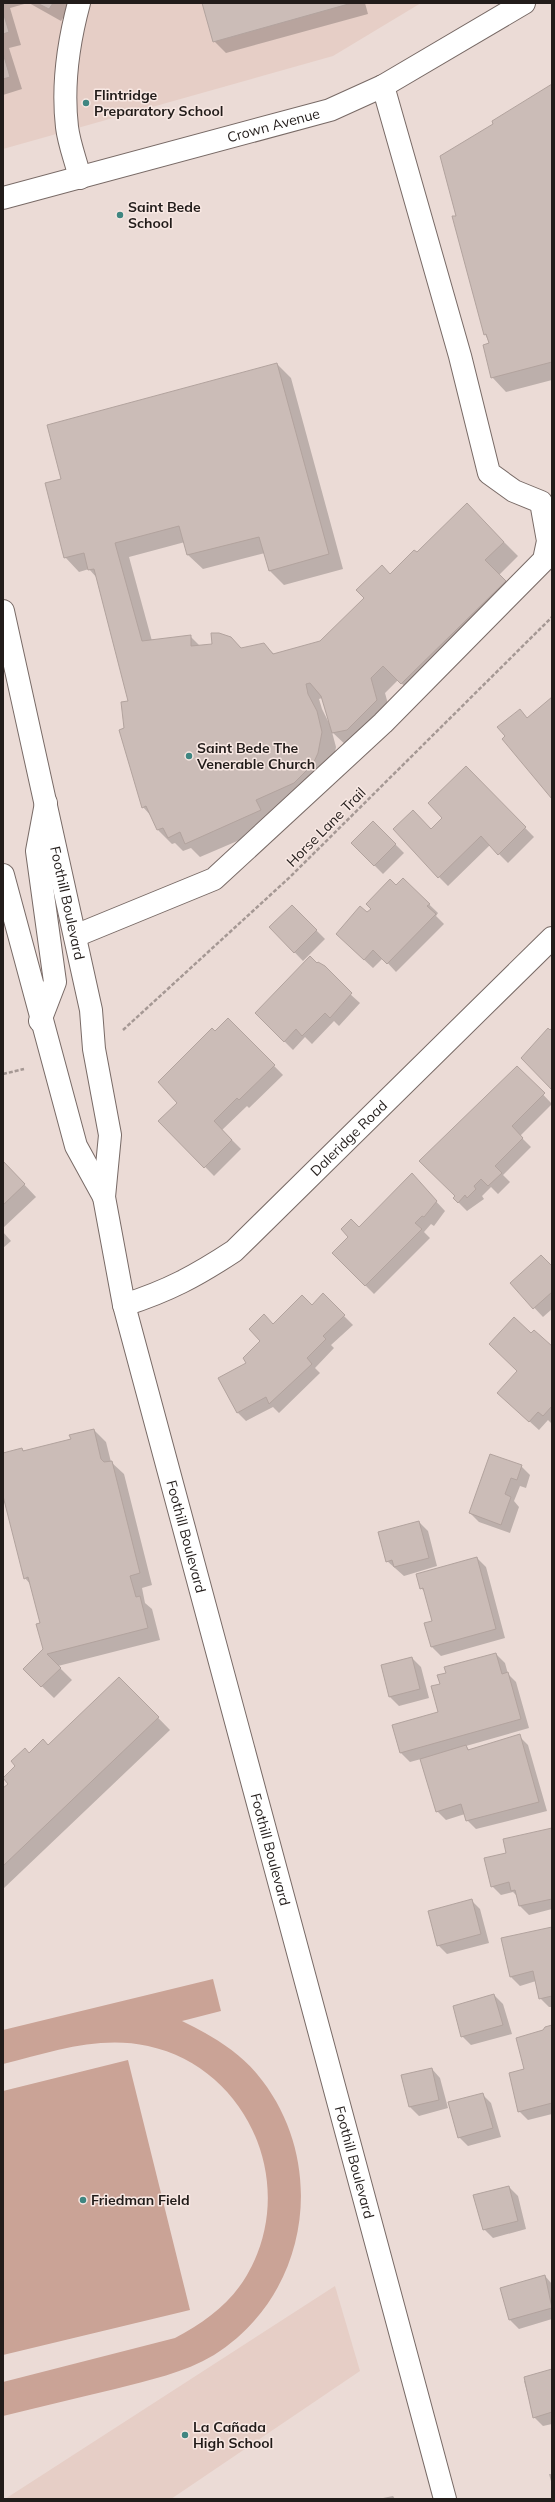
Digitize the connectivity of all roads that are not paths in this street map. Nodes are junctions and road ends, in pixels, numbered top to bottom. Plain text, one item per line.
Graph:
1 (78, 3) edge
2 (524, 3) edge
3 (383, 86) junction
4 (80, 178) junction
5 (3, 198) edge
6 (3, 611) edge
7 (46, 803) junction
8 (3, 875) edge
9 (75, 936) junction
10 (552, 938) edge
11 (40, 1021) junction
12 (104, 1197) junction
13 (124, 1305) junction
14 (445, 2499) edge

1 - 4 main road
2 - 3 main road, Crown Avenue
3 - 4 main road, Crown Avenue
3 - 9 main road
4 - 5 main road, Crown Avenue
6 - 7 main road, Foothill Boulevard
7 - 9 main road, Foothill Boulevard
7 - 11 main road
8 - 11 main road, Foothill Boulevard
9 - 12 main road, Foothill Boulevard
10 - 13 main road, Daleridge Road
11 - 12 main road, Foothill Boulevard
12 - 13 main road, Foothill Boulevard
13 - 14 main road, Foothill Boulevard

